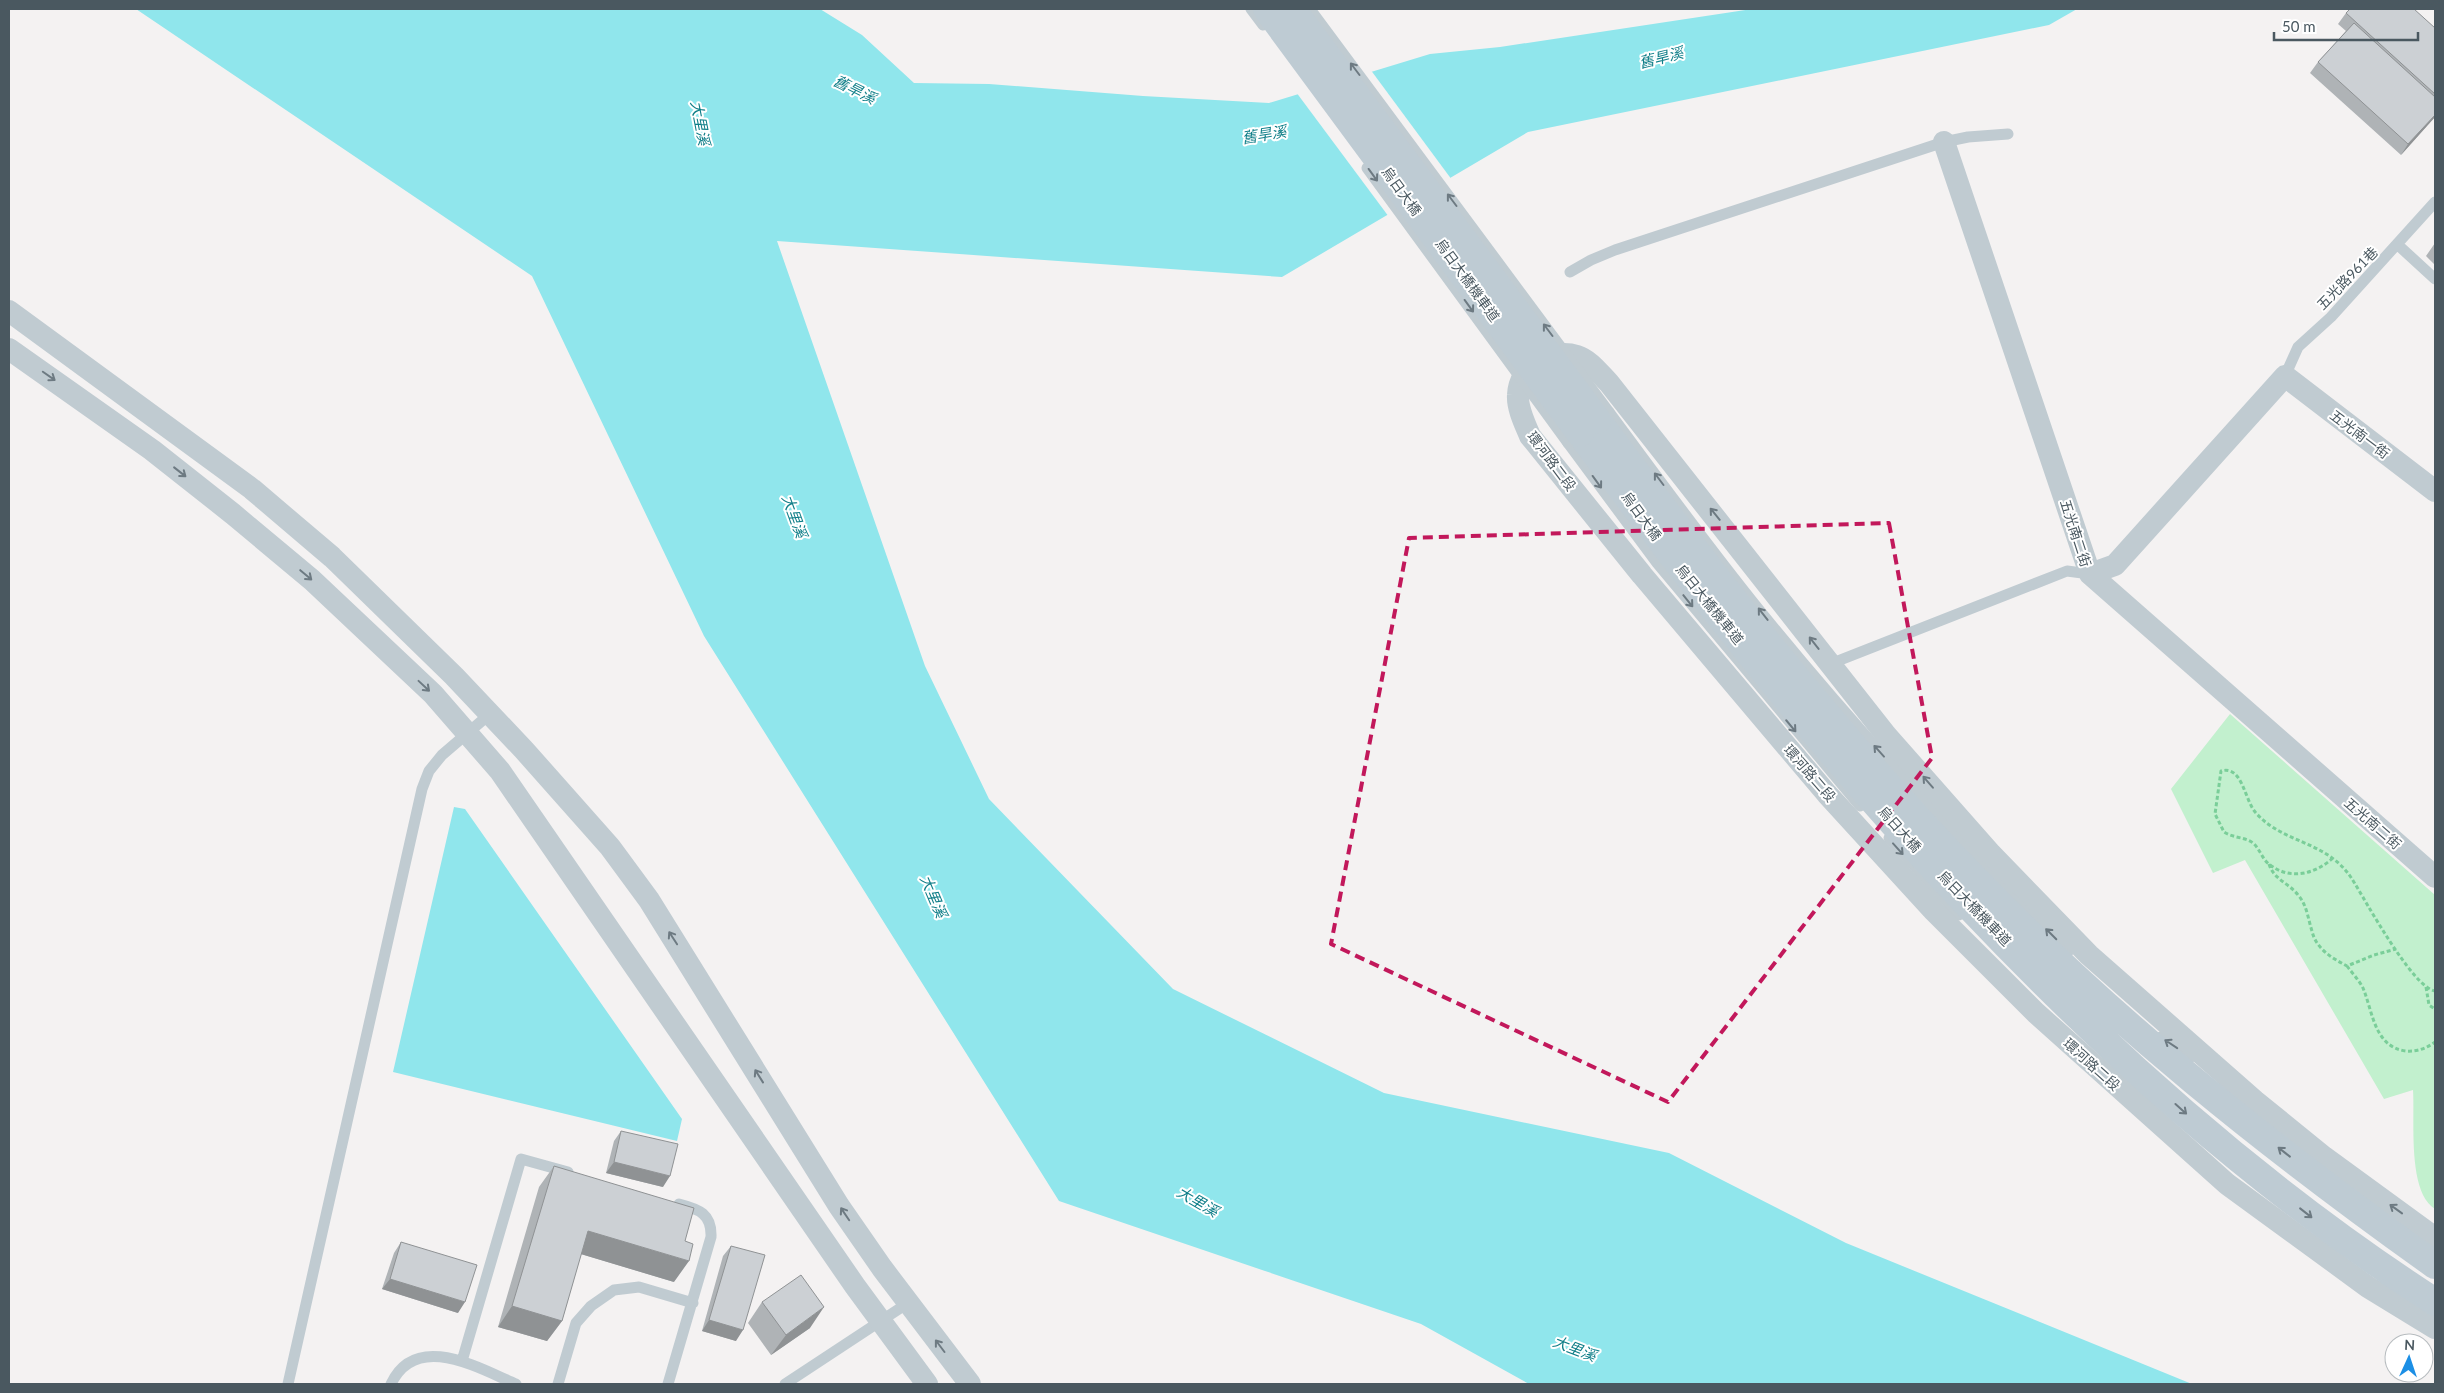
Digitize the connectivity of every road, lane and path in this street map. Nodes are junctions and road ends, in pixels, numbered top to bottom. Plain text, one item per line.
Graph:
1 (1251, 9) edge
2 (1292, 9) edge
3 (1310, 9) edge
4 (1268, 21) edge
5 (2008, 134) dead end
6 (1944, 142) junction
7 (1362, 161) dead end
8 (2435, 202) edge
9 (2398, 245) junction
10 (1570, 272) dead end
11 (2435, 279) edge
12 (9, 311) edge
13 (9, 349) edge
14 (2285, 376) junction
15 (2435, 491) edge
16 (1678, 548) junction
17 (2090, 574) junction
18 (1830, 664) junction
19 (491, 713) junction
20 (467, 733) junction
21 (1868, 815) dead end
22 (1881, 830) dead end
23 (2333, 858) junction
24 (2269, 864) junction
25 (2435, 877) edge
26 (1965, 920) dead end
27 (2396, 949) junction
28 (2347, 966) junction
29 (2065, 985) junction
30 (2426, 987) junction
31 (2435, 991) edge
32 (2435, 1009) edge
33 (2150, 1028) dead end
34 (2435, 1042) edge
35 (2093, 1046) dead end
36 (2127, 1079) dead end
37 (2254, 1101) junction
38 (2208, 1167) junction
39 (576, 1174) edge
40 (668, 1200) edge
41 (2435, 1238) edge
42 (2435, 1265) edge
43 (908, 1302) junction
44 (2435, 1302) edge
45 (693, 1303) junction
46 (880, 1321) junction
47 (2435, 1328) edge
48 (462, 1361) junction
49 (288, 1384) edge
50 (391, 1384) edge
51 (516, 1384) edge
52 (558, 1384) edge
53 (668, 1384) edge
54 (786, 1384) edge
55 (927, 1384) edge
56 (970, 1384) edge

1 - 4 lane, bridge
2 - 16 street, 烏日大橋, bridge
16 -> 3 lane, 烏日大橋機車道, bridge
4 - 16 street, 烏日大橋, bridge
5 - 6 lane
6 - 10 lane
6 - 17 street, 五光南二街
7 -> 16 lane, 烏日大橋機車道, bridge
8 - 9 lane, 五光路961巷
9 - 11 lane
9 - 14 lane, 五光路961巷
12 - 19 street
13 -> 20 street
14 - 15 street, 五光南一街
14 - 17 street
16 -> 21 lane, 烏日大橋機車道
16 - 29 street, 烏日大橋
17 - 18 lane
17 - 25 street, 五光南二街
37 -> 18 street, 環河路二段
18 -> 38 street, 環河路二段
19 - 20 lane
43 -> 19 street
20 - 46 street
20 - 49 lane
22 -> 26 lane, 烏日大橋機車道
23 - 24 path
23 - 24 path
23 - 27 path
24 - 28 path
27 - 28 path
27 - 30 path
28 - 34 path
29 - 35 lane
42 -> 29 street
29 -> 44 street, 環河路二段
30 - 31 path
30 - 32 path
37 -> 33 lane
36 - 38 lane
41 -> 37 street, 環河路二段
38 - 47 street, 環河路二段
39 - 48 lane
40 - 45 lane
43 - 46 lane
56 -> 43 street
45 - 52 lane
45 - 53 lane
46 - 54 lane
46 - 55 street
48 - 50 lane
48 - 51 lane

